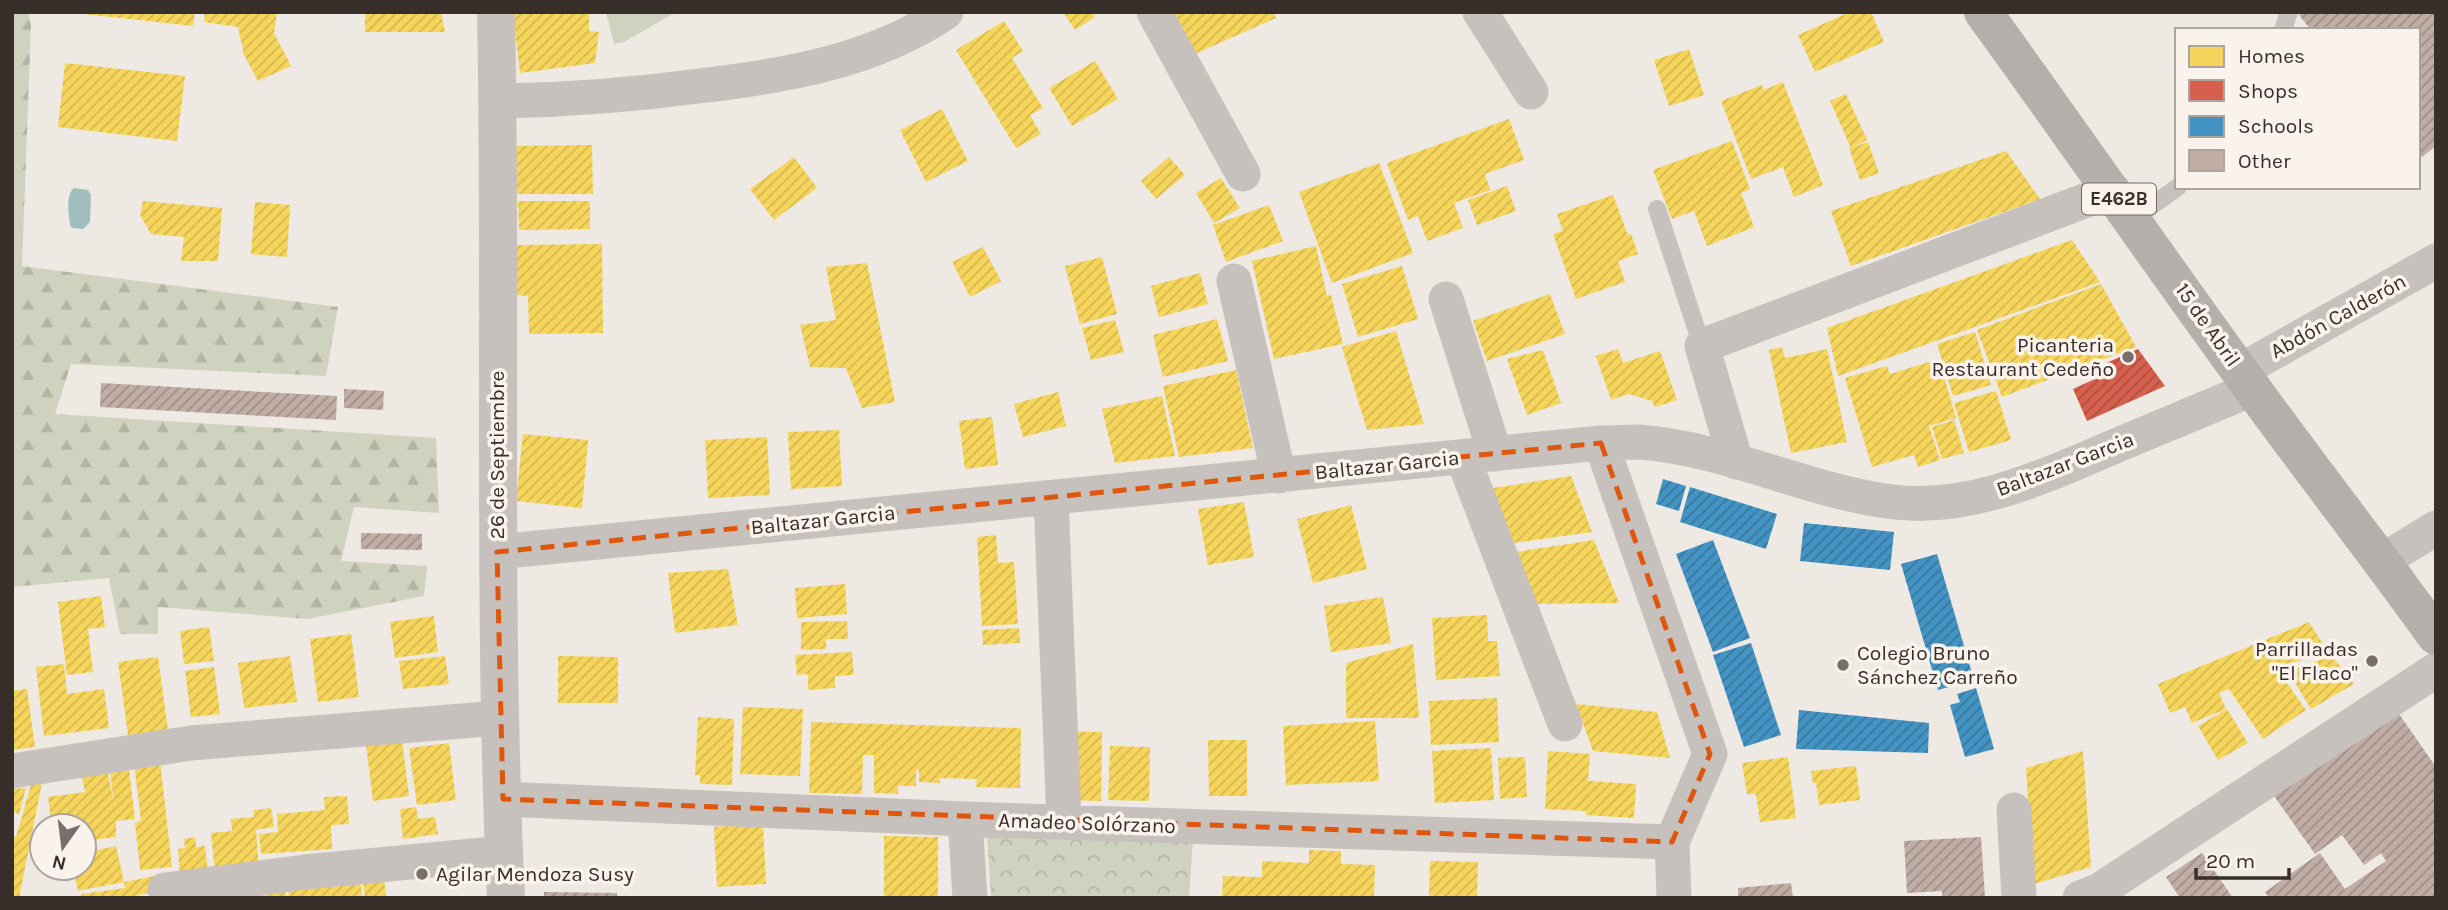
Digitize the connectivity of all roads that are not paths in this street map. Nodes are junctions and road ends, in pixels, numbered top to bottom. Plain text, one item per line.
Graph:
1 (496, 12) edge
2 (946, 12) edge
3 (1154, 12) edge
4 (1480, 12) edge
5 (1983, 12) edge
6 (1531, 92) dead end
7 (498, 101) junction
8 (1243, 174) dead end
9 (2175, 188) edge
10 (2123, 205) junction
11 (1657, 209) dead end
12 (2436, 261) edge
13 (1234, 281) dead end
14 (1446, 299) dead end
15 (1702, 346) junction
16 (2246, 380) junction
17 (1601, 443) junction
18 (1479, 456) junction
19 (1736, 462) junction
20 (1279, 476) junction
21 (1051, 498) junction
22 (2436, 528) edge
23 (497, 552) junction
24 (2382, 561) junction
25 (2436, 636) edge
26 (2436, 670) edge
27 (499, 718) junction
28 (1564, 724) dead end
29 (12, 771) edge
30 (503, 799) junction
31 (2014, 810) dead end
32 (965, 819) junction
33 (1064, 821) junction
34 (1672, 842) junction
35 (504, 853) junction
36 (165, 890) dead end
37 (506, 898) edge
38 (970, 898) edge
39 (1674, 898) edge
40 (2019, 898) edge
41 (2080, 898) edge

1 - 7 street, 26 de Septiembre
2 - 7 street
3 - 8 street
4 - 6 street
5 - 10 main road, 15 de Abril / E462B
7 - 23 street, 26 de Septiembre
9 - 10 lane
10 - 15 street
10 - 16 main road, 15 de Abril / E462B
11 - 15 lane
12 - 16 street, Abdón Calderón
13 - 20 street
14 - 18 street
15 - 19 street
16 - 19 street, Baltazar Garcia
16 - 24 main road, 15 de Abril / E462B
17 - 18 street, Baltazar Garcia
17 - 19 street, Baltazar Garcia
17 - 34 street
18 - 20 street, Baltazar Garcia
18 - 28 street
20 - 21 street, Baltazar Garcia
21 - 23 street, Baltazar Garcia
21 - 33 street
22 - 24 street
23 - 27 street, 26 de Septiembre
24 - 25 main road, 15 de Abril / E462B
26 - 41 street
27 - 29 street
27 - 30 street, 26 de Septiembre
30 - 32 street, Amadeo Solórzano
30 - 35 street, 26 de Septiembre
31 - 40 street
32 - 33 street, Amadeo Solórzano
32 - 38 street
33 - 34 street, Amadeo Solórzano
34 - 39 street
35 - 36 street
35 - 37 street, 26 de Septiembre

